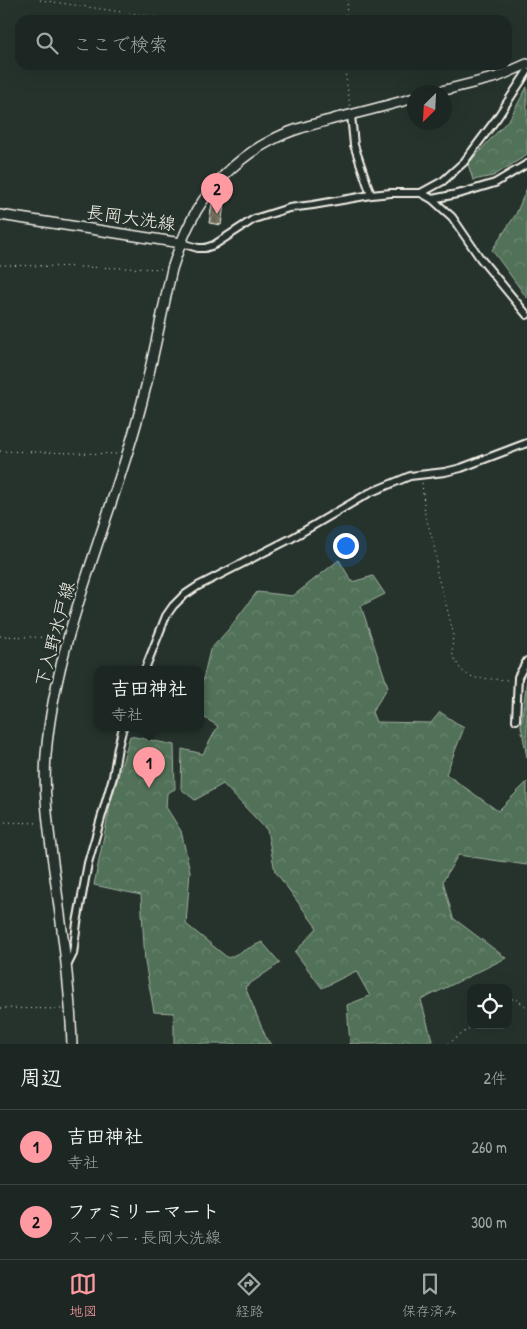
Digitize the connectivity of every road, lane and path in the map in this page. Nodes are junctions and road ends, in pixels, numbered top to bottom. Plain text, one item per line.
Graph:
1 (40, 0) edge
2 (348, 0) edge
3 (142, 15) edge
4 (346, 15) edge
5 (527, 64) edge
6 (345, 70) edge
7 (494, 70) edge
8 (527, 72) edge
9 (505, 74) junction
10 (452, 88) edge
11 (407, 100) edge
12 (351, 115) junction
13 (527, 164) edge
14 (421, 194) junction
15 (371, 195) junction
16 (432, 199) junction
17 (0, 215) edge
18 (181, 243) junction
19 (0, 265) edge
20 (172, 269) junction
21 (527, 315) edge
22 (527, 443) edge
23 (0, 451) edge
24 (127, 454) junction
25 (421, 475) junction
26 (0, 636) edge
27 (68, 638) junction
28 (527, 661) edge
29 (146, 666) edge
30 (518, 681) junction
31 (516, 720) dead end
32 (122, 731) edge
33 (0, 822) edge
34 (48, 823) junction
35 (67, 966) junction
36 (512, 999) edge
37 (527, 1007) edge
38 (0, 1008) edge
39 (70, 1010) junction
40 (469, 1029) edge
41 (72, 1044) edge
42 (448, 1044) edge

1 - 3 path
2 - 4 path
5 - 9 main road
6 - 12 path
7 - 9 path
8 - 14 street
9 - 10 main road
11 - 12 main road, 長岡大洗線
12 - 15 street
12 - 18 main road, 長岡大洗線
13 - 16 street
14 - 15 street
14 - 16 street
15 - 18 street
16 - 21 street
17 - 18 main road, 長岡大洗線
18 - 20 main road, 下入野水戸線
19 - 20 path
20 - 24 main road, 下入野水戸線
22 - 25 street
23 - 24 path
24 - 27 main road, 下入野水戸線
25 - 29 street
25 - 30 path
26 - 27 path
27 - 34 main road, 下入野水戸線
28 - 30 street
30 - 31 street
32 - 35 street
33 - 34 path
34 - 35 main road, 下入野水戸線
35 - 39 main road, 下入野水戸線
36 - 37 path
38 - 39 path
39 - 41 main road, 下入野水戸線
40 - 42 path

